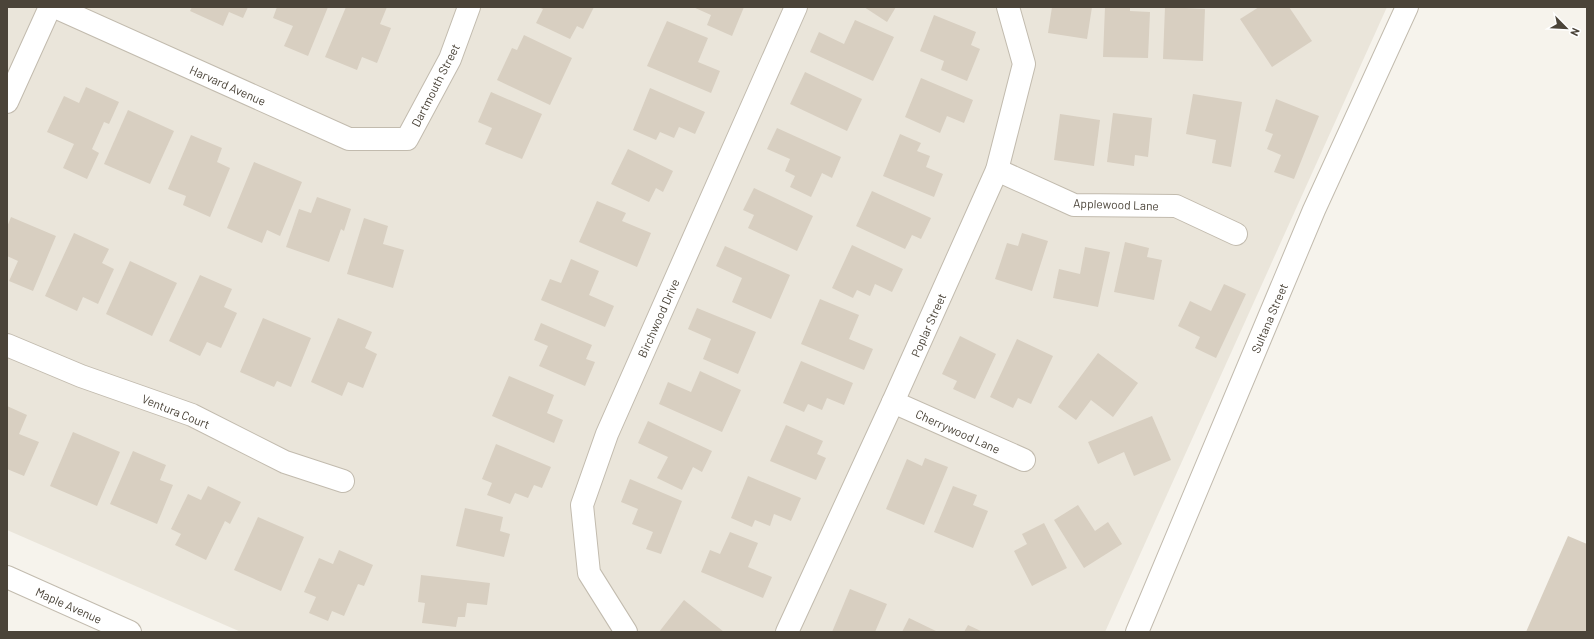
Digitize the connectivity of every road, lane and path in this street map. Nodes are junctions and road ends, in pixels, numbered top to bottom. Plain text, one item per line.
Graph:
1 (50, 7) edge
2 (55, 7) edge
3 (469, 7) edge
4 (796, 7) edge
5 (1008, 7) edge
6 (1407, 7) edge
7 (7, 102) edge
8 (407, 139) joint
9 (997, 170) junction
10 (1236, 234) dead end
11 (7, 345) edge
12 (893, 402) junction
13 (1024, 460) dead end
14 (344, 481) dead end
15 (7, 577) edge
16 (130, 632) edge
17 (626, 632) edge
18 (786, 632) edge
19 (1137, 632) edge

1 - 7 street
2 - 8 street, Harvard Avenue
3 - 8 street, Dartmouth Street
4 - 17 street, Birchwood Drive
5 - 9 street, Poplar Street
6 - 19 street, Sultana Street
9 - 10 street, Applewood Lane
9 - 12 street, Poplar Street
11 - 14 street, Ventura Court
12 - 13 street, Cherrywood Lane
12 - 18 street, Poplar Street
15 - 16 street, Maple Avenue

